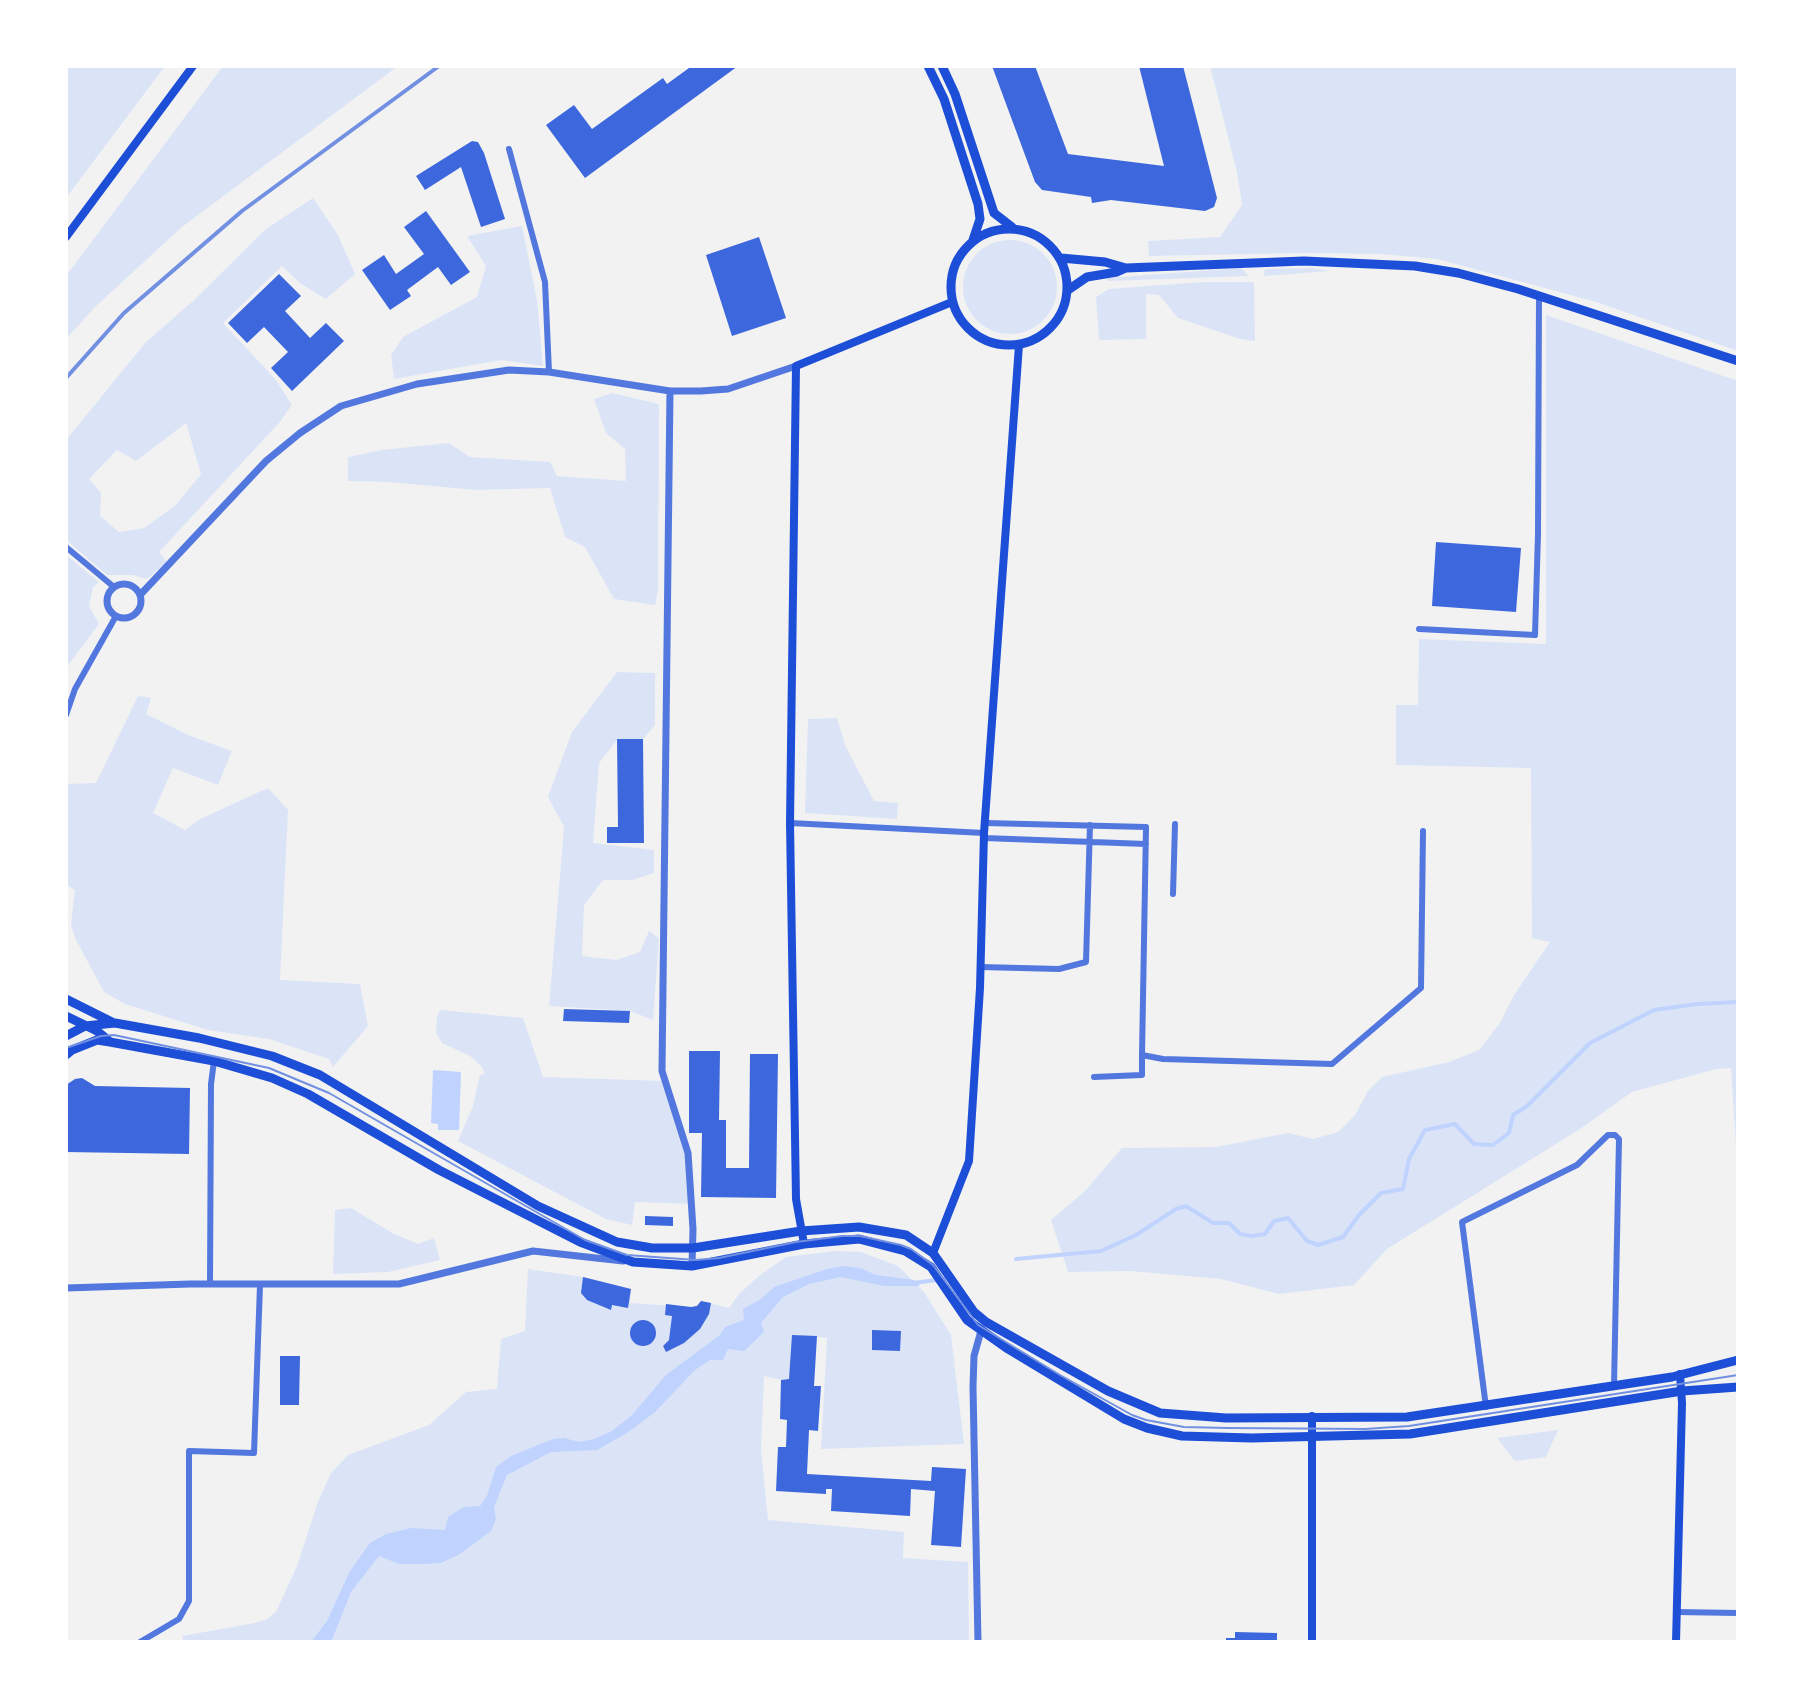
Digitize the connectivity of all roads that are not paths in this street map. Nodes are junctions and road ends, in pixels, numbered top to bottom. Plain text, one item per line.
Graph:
1 (193, 66) edge
2 (928, 66) edge
3 (942, 66) edge
4 (509, 149) dead end
5 (1015, 228) junction
6 (66, 237) edge
7 (973, 240) junction
8 (1061, 258) junction
9 (1126, 268) junction
10 (1068, 290) junction
11 (1539, 295) junction
12 (952, 302) junction
13 (1019, 345) junction
14 (1738, 361) edge
15 (796, 366) junction
16 (549, 372) junction
17 (670, 391) junction
18 (66, 547) edge
19 (114, 587) junction
20 (140, 595) junction
21 (116, 616) junction
22 (1419, 629) dead end
23 (66, 715) edge
24 (790, 823) junction
25 (1175, 824) dead end
26 (1090, 825) junction
27 (984, 831) junction
28 (1423, 831) dead end
29 (1090, 842) junction
30 (1146, 844) junction
31 (1173, 894) dead end
32 (981, 967) junction
33 (66, 999) edge
34 (66, 1016) edge
35 (115, 1023) junction
36 (85, 1026) junction
37 (66, 1036) edge
38 (110, 1042) junction
39 (66, 1055) edge
40 (1142, 1055) junction
41 (214, 1061) junction
42 (1094, 1077) dead end
43 (801, 1231) junction
44 (804, 1244) junction
45 (693, 1248) junction
46 (937, 1257) junction
47 (633, 1262) junction
48 (692, 1266) junction
49 (210, 1284) junction
50 (260, 1285) junction
51 (66, 1288) edge
52 (971, 1316) junction
53 (981, 1331) junction
54 (1738, 1360) edge
55 (1680, 1374) junction
56 (1614, 1386) junction
57 (1738, 1387) edge
58 (1682, 1391) junction
59 (1486, 1407) junction
60 (1312, 1416) junction
61 (1312, 1436) junction
62 (1676, 1612) junction
63 (1738, 1613) edge
64 (140, 1642) edge
65 (978, 1642) edge
66 (1312, 1642) edge
67 (1676, 1642) edge

1 - 6 main road
2 - 7 main road
3 - 5 main road
4 - 16 street
5 - 7 main road
5 - 8 main road
7 - 12 main road
8 - 9 main road
8 - 10 main road
9 - 10 main road
9 - 11 main road
10 - 13 main road
11 - 14 main road
11 - 22 street
12 - 13 main road
12 - 15 main road
13 - 27 main road
15 - 17 street
15 - 24 main road
16 - 17 street
16 - 20 street
17 - 45 street
18 - 19 street
19 - 20 street
19 - 21 street
20 - 21 street
21 - 23 street
24 - 27 street
24 - 43 main road
25 - 31 street
26 - 27 street
26 - 29 street
26 - 30 street
27 - 29 street
27 - 32 main road
28 - 40 street
29 - 30 street
29 - 32 street
30 - 40 street
32 - 46 main road
33 - 35 main road
34 - 36 main road
35 - 36 main road
35 - 45 main road
36 - 37 main road
36 - 38 main road
38 - 39 main road
38 - 41 main road
40 - 42 street
41 - 47 main road
41 - 49 street
43 - 44 main road
43 - 45 main road
43 - 46 main road
44 - 48 main road
44 - 52 main road
45 - 48 street
46 - 52 main road
47 - 48 main road
47 - 50 street
49 - 50 street
49 - 51 street
50 - 64 street
52 - 53 main road
52 - 60 main road
53 - 61 main road
53 - 65 street
54 - 55 main road
55 - 56 main road
55 - 58 main road
56 - 59 main road
56 - 59 street
57 - 58 main road
58 - 61 main road
58 - 62 main road
59 - 60 main road
60 - 61 main road
61 - 66 main road
62 - 63 street
62 - 67 main road

